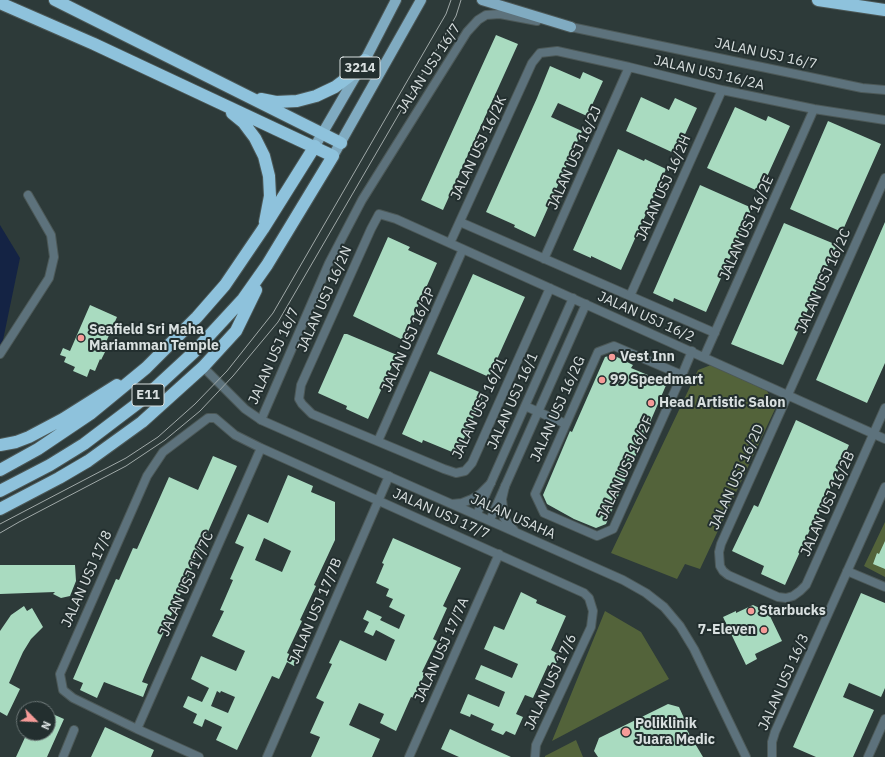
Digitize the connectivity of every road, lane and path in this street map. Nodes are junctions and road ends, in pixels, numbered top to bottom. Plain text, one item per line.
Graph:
1 (55, 0) edge
2 (396, 0) edge
3 (421, 0) edge
4 (482, 0) edge
5 (818, 0) edge
6 (0, 3) edge
7 (885, 10) edge
8 (571, 27) junction
9 (364, 60) junction
10 (532, 64) joint
11 (629, 67) junction
12 (722, 90) junction
13 (885, 90) edge
14 (238, 91) junction
15 (216, 101) junction
16 (814, 109) junction
17 (885, 120) edge
18 (322, 134) junction
19 (341, 143) junction
20 (315, 146) junction
21 (334, 156) junction
22 (885, 178) edge
23 (28, 195) dead end
24 (396, 218) joint
25 (460, 222) junction
26 (263, 229) junction
27 (450, 243) junction
28 (463, 249) junction
29 (544, 259) junction
30 (267, 265) junction
31 (550, 288) junction
32 (630, 296) junction
33 (573, 298) junction
34 (586, 304) junction
35 (715, 333) junction
36 (692, 351) junction
37 (0, 354) edge
38 (704, 357) junction
39 (203, 367) junction
40 (146, 368) junction
41 (682, 375) junction
42 (788, 395) junction
43 (525, 406) junction
44 (885, 408) edge
45 (307, 410) joint
46 (538, 412) junction
47 (261, 420) junction
48 (566, 424) junction
49 (873, 433) junction
50 (885, 439) edge
51 (378, 441) junction
52 (0, 446) edge
53 (261, 448) junction
54 (0, 470) edge
55 (389, 476) junction
56 (491, 483) junction
57 (505, 486) junction
58 (885, 487) edge
59 (0, 491) edge
60 (535, 494) joint
61 (378, 500) junction
62 (451, 504) junction
63 (0, 509) edge
64 (477, 514) junction
65 (490, 520) junction
66 (515, 532) junction
67 (499, 554) junction
68 (847, 571) junction
69 (806, 584) joint
70 (885, 588) edge
71 (593, 618) joint
72 (885, 719) edge
73 (137, 729) junction
74 (74, 730) dead end
75 (63, 757) edge
76 (199, 757) edge
77 (267, 757) edge
78 (409, 757) edge
79 (535, 757) edge
80 (746, 757) edge
81 (772, 757) edge
82 (868, 757) edge

1 - 14 highway
2 - 9 main road, 3214
3 - 19 main road, 3214
4 - 8 main road
5 - 7 highway
6 - 15 highway
8 - 13 street, JALAN USJ 16/7
8 - 47 street, JALAN USJ 16/7
9 - 14 highway
9 - 18 main road, 3214
10 - 11 street, JALAN USJ 16/2A
10 - 25 street, JALAN USJ 16/2K
11 - 12 street, JALAN USJ 16/2A
11 - 29 street, JALAN USJ 16/2J
12 - 16 street, JALAN USJ 16/2A
12 - 32 street, JALAN USJ 16/2H
14 - 18 highway
15 - 20 highway
15 - 26 highway
16 - 17 street, JALAN USJ 16/2A
16 - 35 street, JALAN USJ 16/2E
18 - 19 highway
18 - 20 main road, 3214
19 - 21 main road, 3214
20 - 21 highway
20 - 26 highway, E11
21 - 30 highway, E11
22 - 42 street, JALAN USJ 16/2C
23 - 37 street
24 - 27 street, JALAN USJ 16/2
24 - 45 street, JALAN USJ 16/2N
25 - 27 street, JALAN USJ 16/2K
25 - 29 street, JALAN USJ 16/2
26 - 40 highway, E11
27 - 28 street, JALAN USJ 16/2
28 - 31 street, JALAN USJ 16/2
28 - 51 street, JALAN USJ 16/2P
29 - 32 street, JALAN USJ 16/2
30 - 39 highway
30 - 59 highway, E11
31 - 33 street, JALAN USJ 16/2
31 - 51 street, JALAN USJ 16/2L
32 - 35 street, JALAN USJ 16/2
33 - 34 street, JALAN USJ 16/2
33 - 43 street, JALAN USJ 16/1
34 - 36 street, JALAN USJ 16/2
34 - 46 street, JALAN USJ 16/1
35 - 38 street, JALAN USJ 16/2E
36 - 38 street, JALAN USJ 16/2
36 - 41 street, JALAN USJ 16/2F
38 - 42 street, JALAN USJ 16/2
39 - 47 street, JALAN USAHA
39 - 63 highway
40 - 52 highway
40 - 54 highway, E11
41 - 48 street, JALAN USJ 16/2G
41 - 60 street, JALAN USJ 16/2F
42 - 49 street, JALAN USJ 16/2
42 - 69 street, JALAN USJ 16/2D
43 - 46 street
43 - 56 street, JALAN USJ 16/1
44 - 49 street
45 - 51 street, JALAN USJ 16/2L
46 - 48 street
46 - 57 street, JALAN USJ 16/1
47 - 55 street, JALAN USAHA
48 - 60 street, JALAN USJ 16/2G
49 - 50 street, JALAN USJ 16/2
49 - 69 street, JALAN USJ 16/2B
53 - 61 street, JALAN USJ 17/7
53 - 73 street, JALAN USJ 17/7C
53 - 73 street, JALAN USJ 17/8
55 - 61 street, JALAN USJ 17/7B
55 - 62 street, JALAN USAHA
56 - 62 street
56 - 64 street, JALAN USJ 16/1
57 - 65 street, JALAN USJ 16/1
57 - 66 street
58 - 68 street, JALAN USJ 16/3
61 - 67 street, JALAN USJ 17/7
61 - 77 street, JALAN USJ 17/7B
62 - 64 street, JALAN USAHA
64 - 65 street, JALAN USAHA
65 - 66 street, JALAN USAHA
66 - 80 street, JALAN USAHA
67 - 71 street, JALAN USJ 17/7
67 - 78 street, JALAN USJ 17/7A
68 - 70 street
68 - 81 street, JALAN USJ 16/3
71 - 79 street, JALAN USJ 17/6
72 - 82 street
73 - 76 street, JALAN USJ 17/8
74 - 75 street

